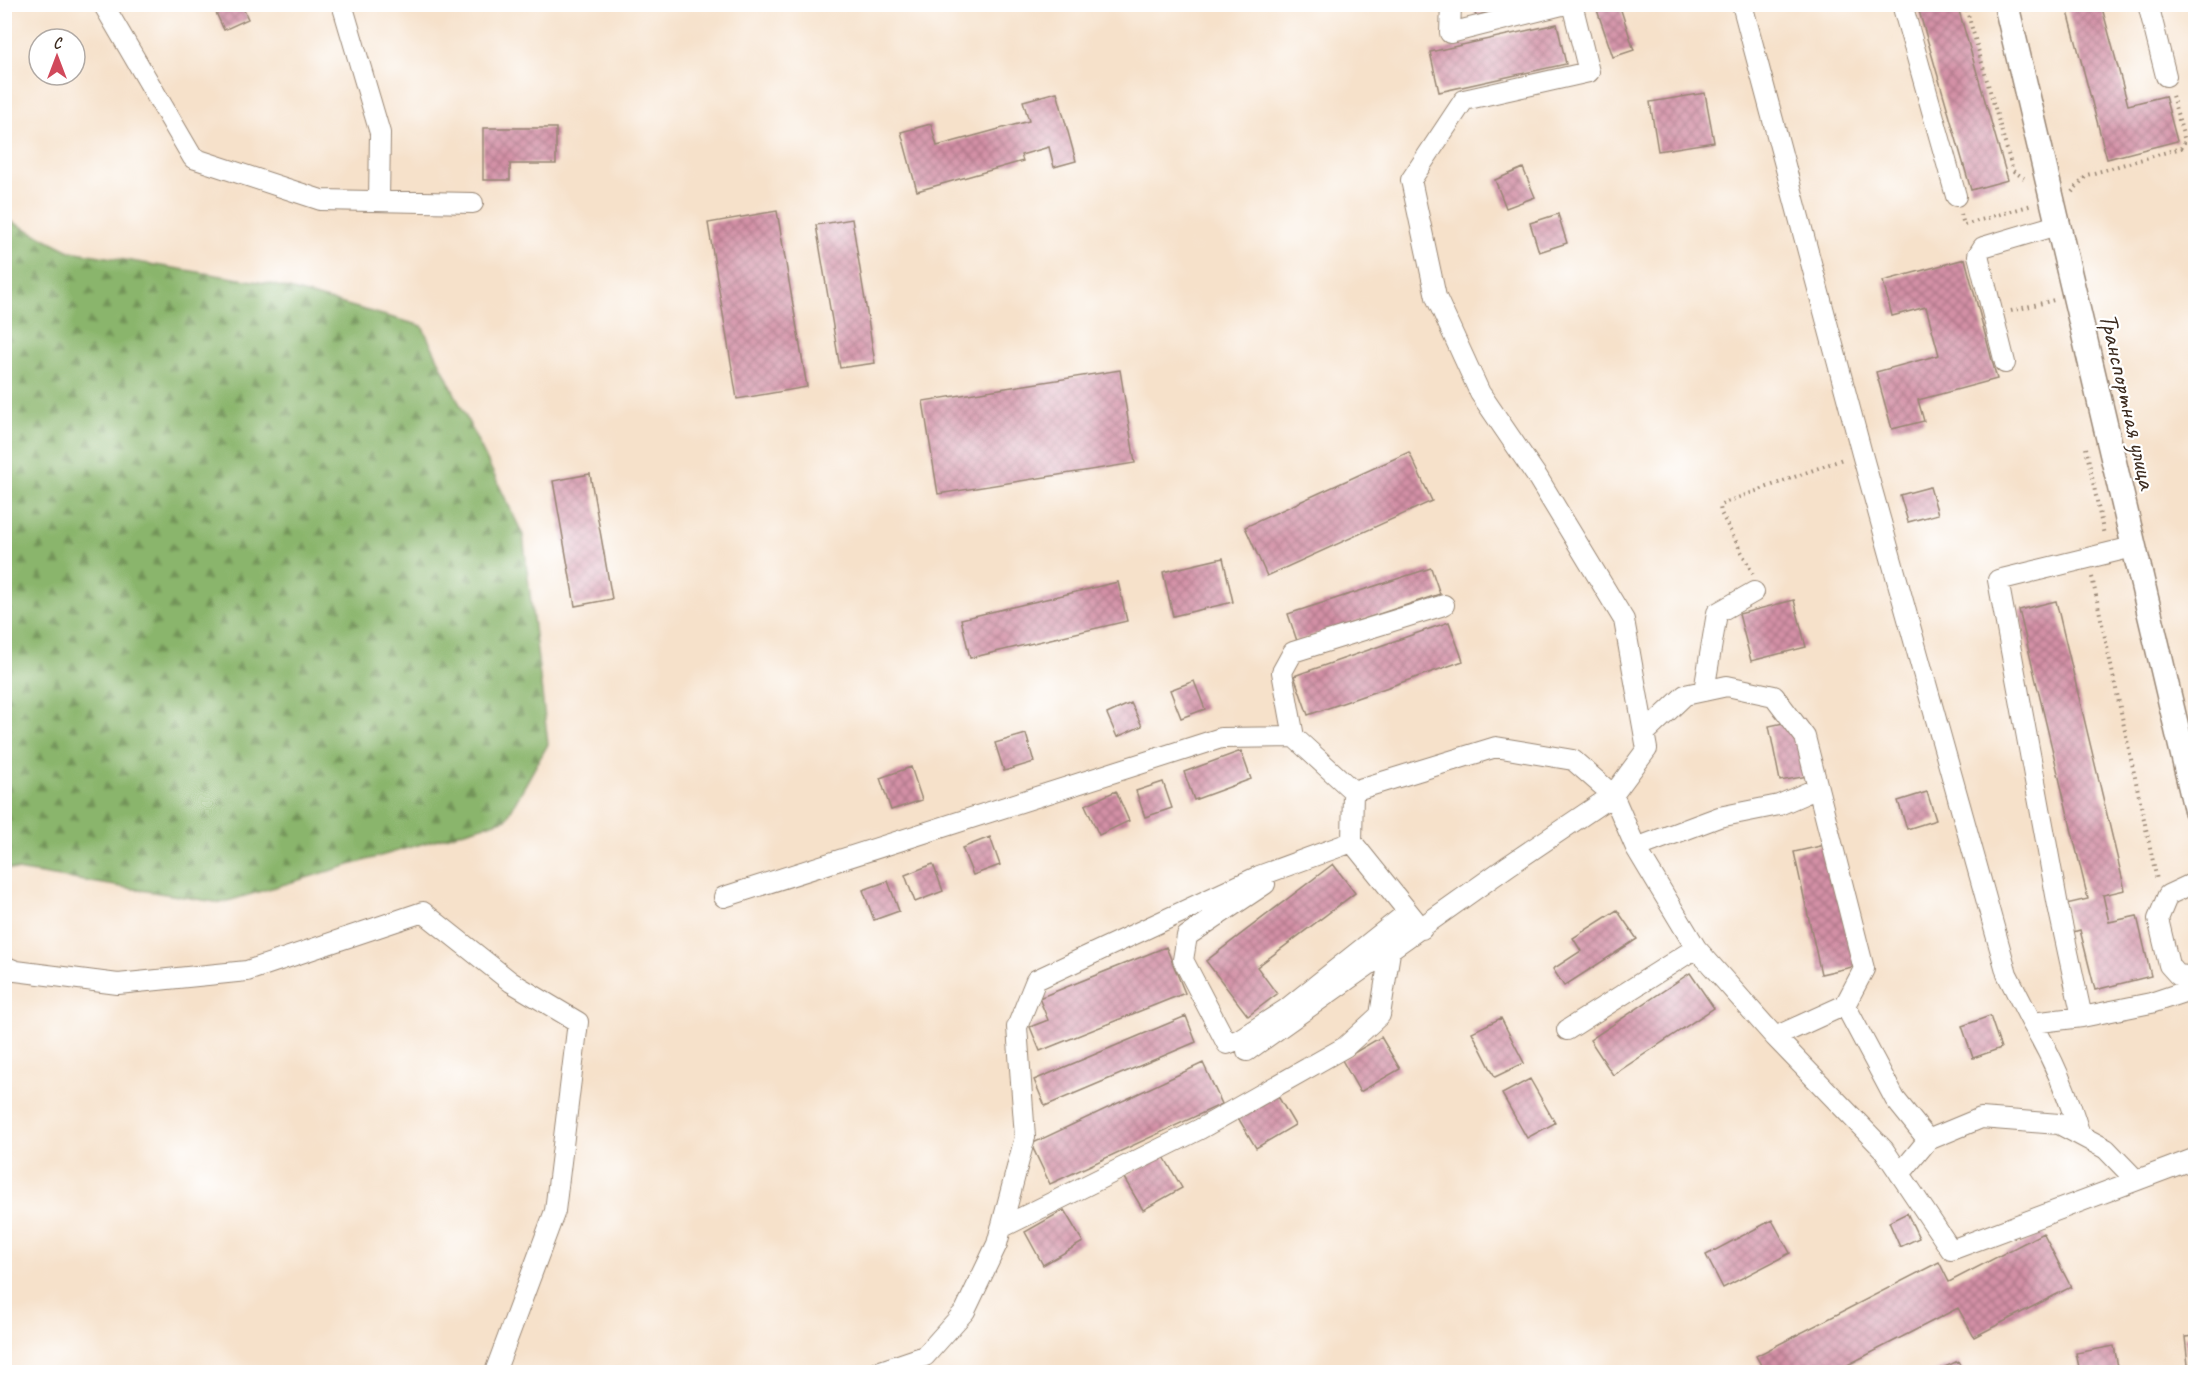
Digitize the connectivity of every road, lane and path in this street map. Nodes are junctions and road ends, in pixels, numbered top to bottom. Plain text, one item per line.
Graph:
1 (103, 4) edge
2 (342, 4) edge
3 (1451, 4) edge
4 (1566, 4) edge
5 (1572, 4) edge
6 (1743, 4) edge
7 (1902, 4) edge
8 (1965, 4) edge
9 (2006, 4) edge
10 (2148, 4) edge
11 (2166, 76) joint
12 (2030, 182) dead end
13 (1956, 196) joint
14 (2052, 200) junction
15 (379, 201) junction
16 (473, 203) dead end
17 (2057, 225) junction
18 (2058, 308) dead end
19 (1993, 315) junction
20 (2005, 363) dead end
21 (2084, 439) dead end
22 (1862, 454) junction
23 (2133, 547) junction
24 (2108, 554) junction
25 (2088, 558) junction
26 (1754, 592) joint
27 (1444, 605) dead end
28 (1704, 691) junction
29 (1645, 733) junction
30 (1294, 737) junction
31 (1818, 788) junction
32 (1353, 791) junction
33 (1613, 795) junction
34 (2196, 810) edge
35 (1352, 842) junction
36 (1636, 848) junction
37 (1297, 862) junction
38 (2196, 882) edge
39 (724, 897) dead end
40 (2162, 905) junction
41 (1408, 912) junction
42 (1422, 929) junction
43 (1696, 948) junction
44 (1390, 952) junction
45 (4, 966) edge
46 (2196, 977) edge
47 (2196, 988) edge
48 (1845, 1005) junction
49 (2082, 1017) junction
50 (2032, 1023) junction
51 (1567, 1030) dead end
52 (1775, 1037) junction
53 (1247, 1051) dead end
54 (2080, 1135) junction
55 (1928, 1140) junction
56 (2196, 1158) edge
57 (1900, 1174) junction
58 (2136, 1180) junction
59 (1001, 1228) junction
60 (495, 1372) edge
61 (878, 1372) edge

1 - 15 street
2 - 15 street
3 - 4 street
5 - 29 street
6 - 22 street
7 - 13 street
8 - 12 path
9 - 14 main road, Транспортная улица
10 - 11 street
11 - 14 path
13 - 14 path
14 - 17 main road, Транспортная улица
15 - 16 street
17 - 19 street
17 - 23 main road, Транспортная улица
18 - 19 path
19 - 20 street
21 - 24 path
22 - 26 path
22 - 50 street
23 - 24 street
23 - 34 main road, Транспортная улица
24 - 25 street
25 - 40 path
25 - 49 street
26 - 28 street
27 - 30 street
28 - 29 street
28 - 31 street
29 - 33 street
30 - 32 street
30 - 39 street
31 - 36 street
31 - 48 street
32 - 33 street
32 - 35 street
33 - 36 street
33 - 42 street
35 - 37 street
35 - 41 street
36 - 43 street
37 - 41 street
37 - 59 street
38 - 40 street
40 - 46 street
41 - 42 street
42 - 44 street
43 - 51 street
43 - 52 street
44 - 53 street
44 - 59 street
45 - 60 street
47 - 49 street
48 - 52 street
48 - 55 street
49 - 50 street
50 - 54 street
52 - 57 street
54 - 55 street
54 - 58 street
55 - 57 street
56 - 58 street
57 - 58 street
59 - 61 street

